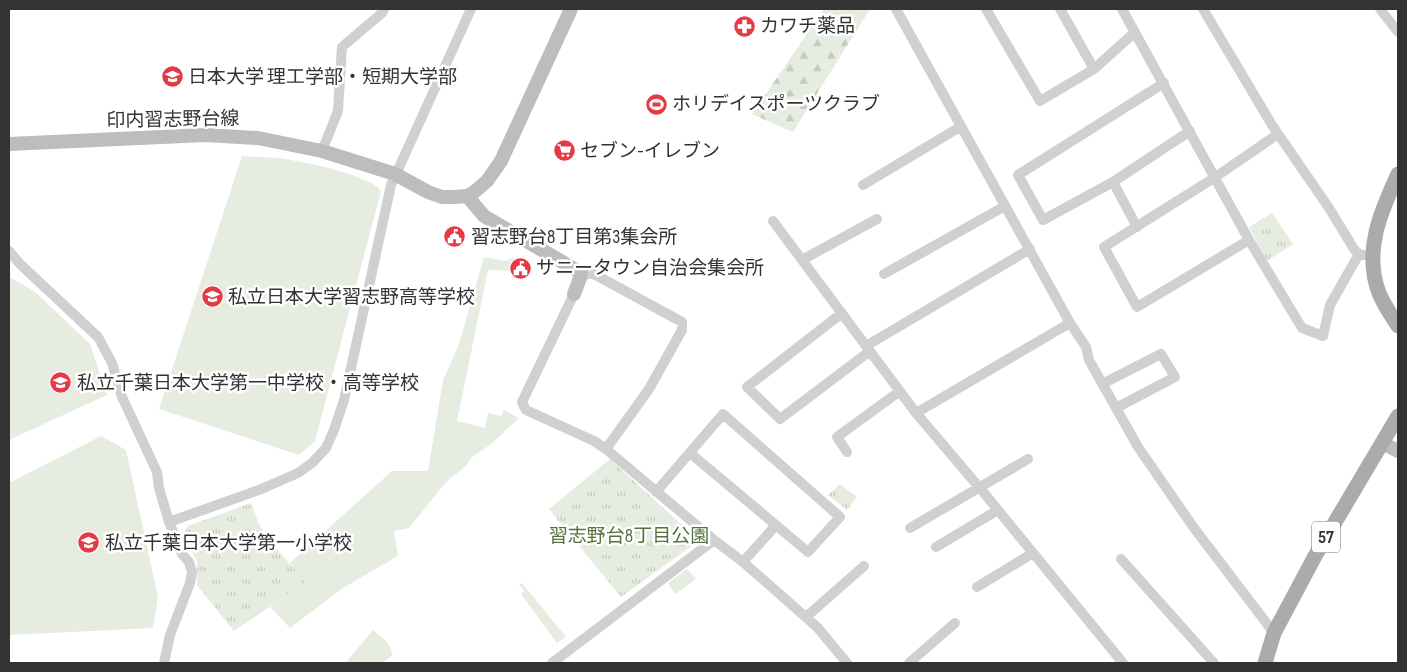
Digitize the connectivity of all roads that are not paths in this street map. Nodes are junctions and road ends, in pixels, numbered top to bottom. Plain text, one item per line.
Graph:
1 (384, 9) edge
2 (471, 9) edge
3 (571, 9) edge
4 (896, 9) edge
5 (986, 9) edge
6 (1060, 9) edge
7 (1122, 9) edge
8 (1203, 9) edge
9 (1380, 9) edge
10 (1136, 32) junction
11 (1398, 32) edge
12 (1094, 69) junction
13 (1164, 83) junction
14 (960, 126) junction
15 (1190, 131) junction
16 (1278, 134) junction
17 (9, 144) edge
18 (322, 151) junction
19 (396, 174) junction
20 (1398, 174) edge
21 (1214, 178) junction
22 (1113, 182) junction
23 (863, 185) dead end
24 (467, 196) junction
25 (1005, 206) junction
26 (877, 219) dead end
27 (774, 221) dead end
28 (1137, 226) junction
29 (1249, 240) junction
30 (1030, 249) junction
31 (9, 251) edge
32 (1366, 255) junction
33 (802, 260) junction
34 (577, 272) junction
35 (884, 274) dead end
36 (574, 294) joint
37 (842, 313) junction
38 (1070, 323) junction
39 (1398, 326) edge
40 (868, 348) junction
41 (1102, 384) junction
42 (900, 391) junction
43 (1116, 408) junction
44 (916, 413) junction
45 (1398, 416) edge
46 (1382, 443) junction
47 (606, 449) junction
48 (1398, 451) edge
49 (848, 452) dead end
50 (690, 453) junction
51 (1028, 459) dead end
52 (979, 486) junction
53 (656, 492) junction
54 (998, 510) junction
55 (169, 522) junction
56 (776, 526) junction
57 (910, 528) dead end
58 (714, 540) junction
59 (936, 547) dead end
60 (1033, 553) junction
61 (1120, 559) dead end
62 (742, 562) junction
63 (864, 566) dead end
64 (977, 586) dead end
65 (806, 617) junction
66 (955, 623) dead end
67 (1274, 633) junction
68 (564, 660) edge
69 (164, 663) edge
70 (552, 663) edge
71 (847, 663) edge
72 (909, 663) edge
73 (1123, 663) edge
74 (1214, 663) edge
75 (1265, 663) edge

1 - 18 street
2 - 19 street
3 - 24 street
4 - 14 street
5 - 12 street
6 - 12 street
7 - 10 street
8 - 16 street
9 - 11 street
10 - 12 street
10 - 13 street
13 - 15 street
13 - 22 street
14 - 23 street
14 - 25 street
15 - 21 street
15 - 22 street
16 - 21 street
16 - 32 street
17 - 18 street, 印内習志野台線
18 - 19 street, 印内習志野台線
19 - 24 street, 印内習志野台線
19 - 55 street
20 - 32 main road
21 - 28 street
21 - 29 street
22 - 28 street
24 - 34 street
25 - 30 street
25 - 35 street
26 - 33 street
27 - 33 street
28 - 29 street
29 - 32 street
30 - 38 street
30 - 40 street
31 - 55 street
32 - 39 main road
33 - 37 street
34 - 36 street
34 - 47 street
36 - 47 street
37 - 40 street
37 - 40 street
38 - 41 street
38 - 44 street
40 - 42 street
41 - 43 street
41 - 43 street
42 - 44 street
42 - 49 street
43 - 67 street
44 - 52 street
45 - 46 main road, 57
46 - 48 street
46 - 67 main road, 57
47 - 53 street
50 - 53 street
50 - 56 street
50 - 56 street
51 - 52 street
52 - 54 street
52 - 57 street
53 - 58 street
54 - 59 street
54 - 60 street
55 - 69 street
56 - 62 street
58 - 62 street
58 - 68 street
60 - 64 street
60 - 73 street
61 - 74 street
62 - 65 street
63 - 65 street
65 - 71 street
66 - 72 street
67 - 75 main road, 57
68 - 70 street

